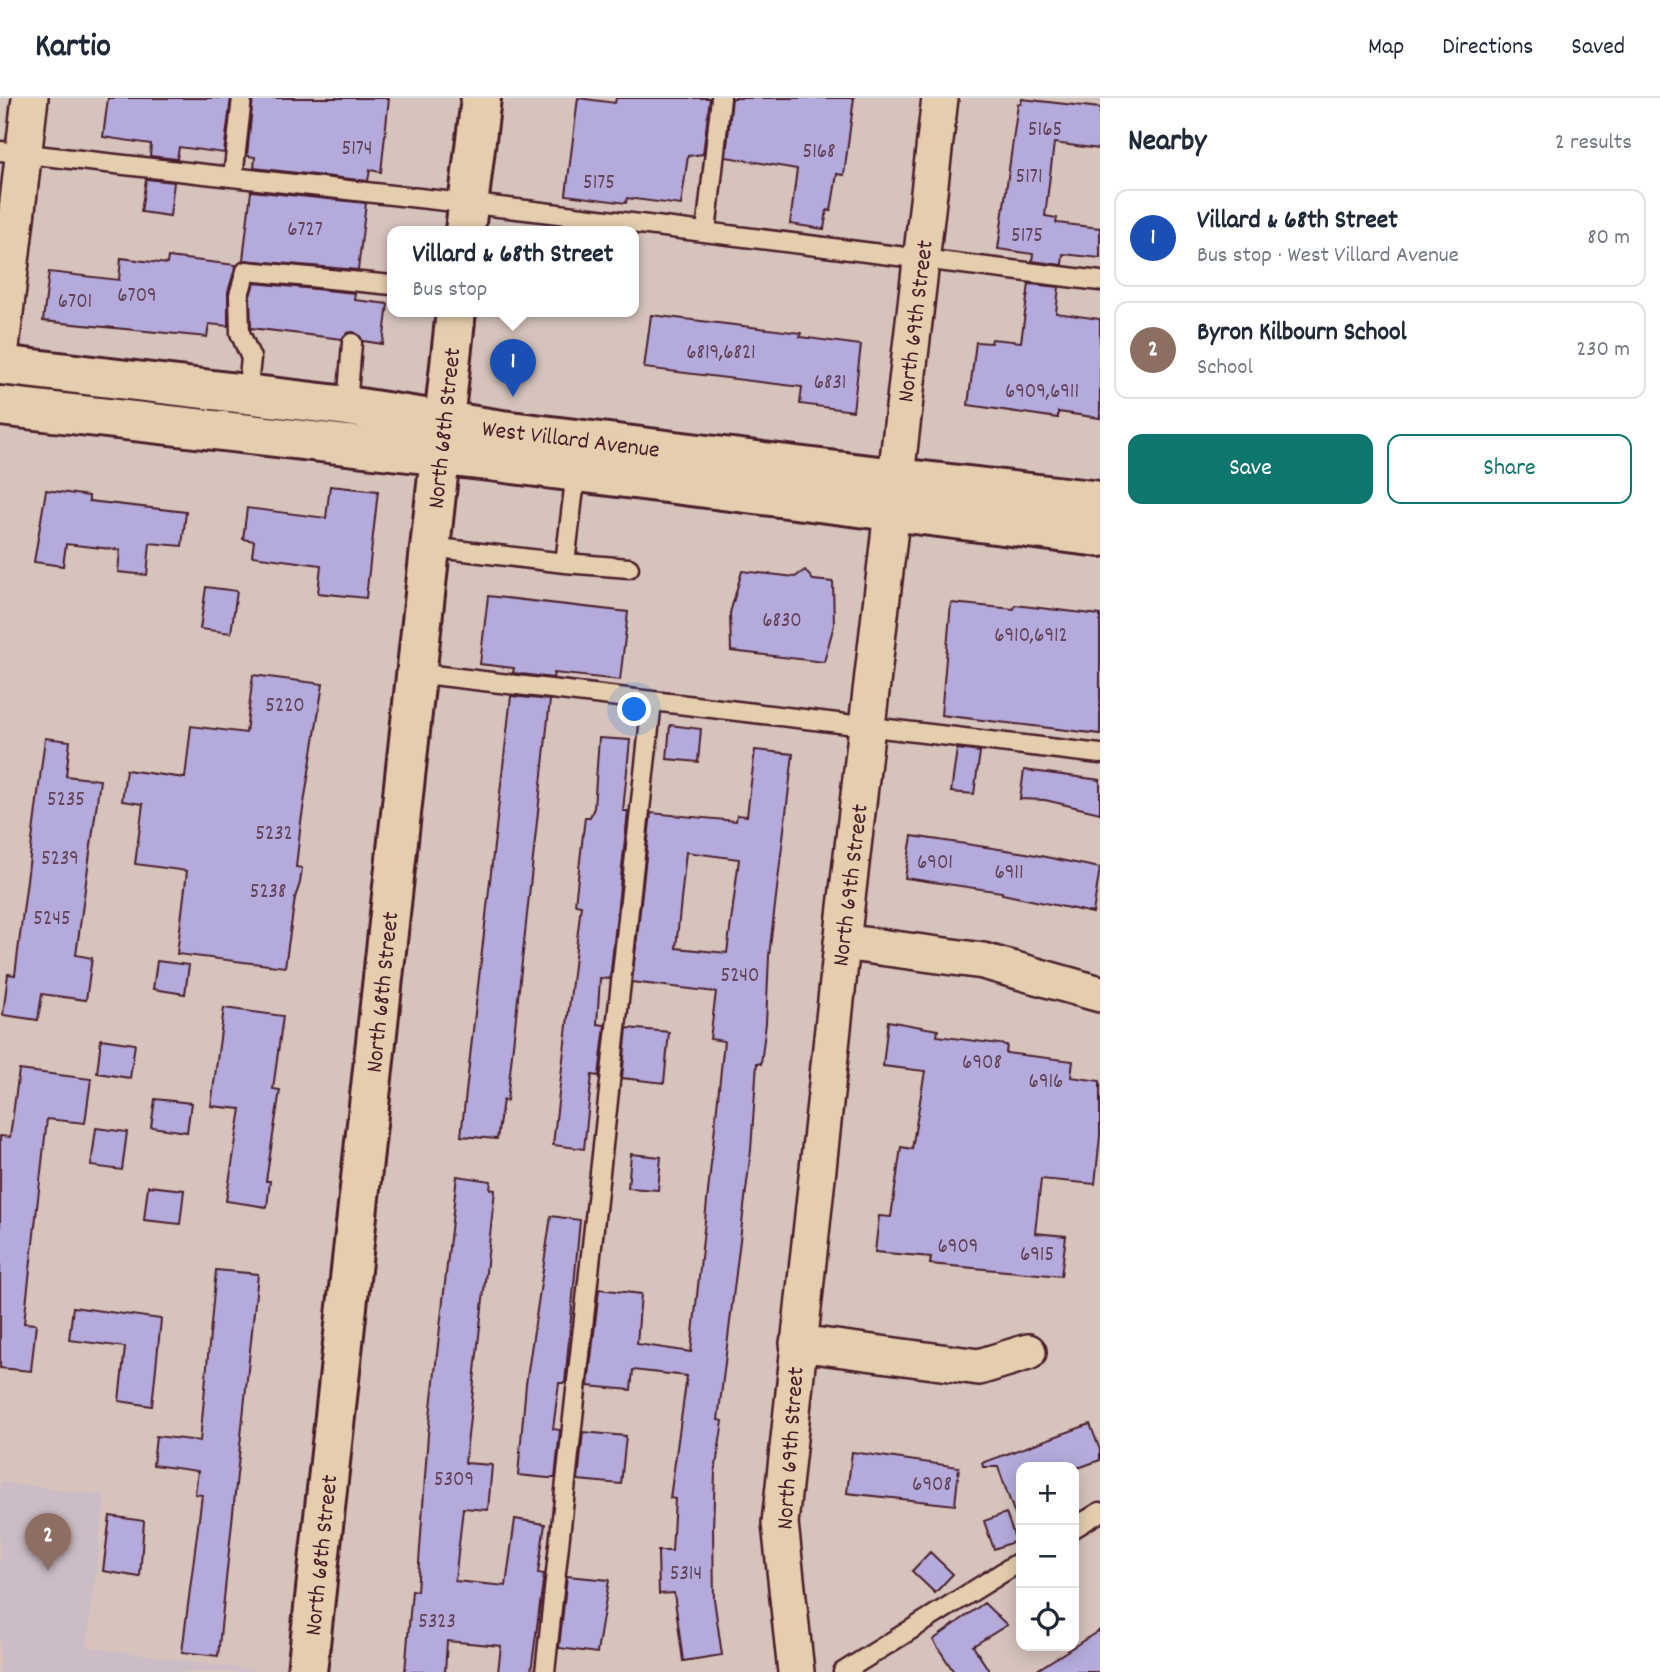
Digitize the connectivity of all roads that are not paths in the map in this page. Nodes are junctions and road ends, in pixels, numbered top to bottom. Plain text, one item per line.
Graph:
1 (30, 98) edge
2 (243, 98) edge
3 (481, 98) edge
4 (722, 98) edge
5 (940, 98) edge
6 (12, 153) edge
7 (233, 177) junction
8 (467, 217) edge
9 (610, 226) edge
10 (639, 228) edge
11 (706, 232) junction
12 (921, 258) junction
13 (1100, 281) edge
14 (387, 286) edge
15 (455, 317) edge
16 (352, 343) dead end
17 (0, 356) edge
18 (0, 365) edge
19 (247, 396) junction
20 (0, 406) edge
21 (347, 406) junction
22 (442, 438) junction
23 (576, 472) junction
24 (894, 494) junction
25 (1100, 501) edge
26 (1100, 537) edge
27 (430, 547) junction
28 (565, 563) junction
29 (629, 568) dead end
30 (416, 673) junction
31 (652, 701) junction
32 (867, 726) junction
33 (1100, 754) edge
34 (842, 942) junction
35 (1100, 994) edge
36 (797, 1343) junction
37 (1028, 1352) dead end
38 (1100, 1512) edge
39 (1079, 1525) edge
40 (1016, 1564) edge
41 (307, 1672) edge
42 (545, 1672) edge
43 (796, 1672) edge
44 (844, 1672) edge

1 - 6 street
2 - 7 lane
3 - 8 street
4 - 11 lane
5 - 12 street, North 69th Street
6 - 7 lane
6 - 17 street
7 - 8 lane
8 - 9 lane
10 - 11 lane
11 - 12 lane
12 - 13 lane
12 - 24 street, North 69th Street
14 - 19 lane
15 - 22 street, North 68th Street
16 - 21 lane
18 - 19 street, West Villard Avenue
19 - 21 street, West Villard Avenue
20 - 22 street, West Villard Avenue
21 - 22 street, West Villard Avenue
22 - 23 street, West Villard Avenue
22 - 24 street, West Villard Avenue
22 - 27 street, North 68th Street
23 - 24 street, West Villard Avenue
23 - 28 lane
24 - 25 street, West Villard Avenue
24 - 26 street, West Villard Avenue
24 - 32 street, North 69th Street
27 - 28 lane
27 - 30 street, North 68th Street
28 - 29 lane
30 - 31 lane
30 - 41 street, North 68th Street
31 - 32 lane
31 - 42 lane
32 - 33 lane
32 - 34 street, North 69th Street
34 - 35 street
34 - 36 street, North 69th Street
36 - 37 street
36 - 43 street, North 69th Street
38 - 39 lane
40 - 44 lane

